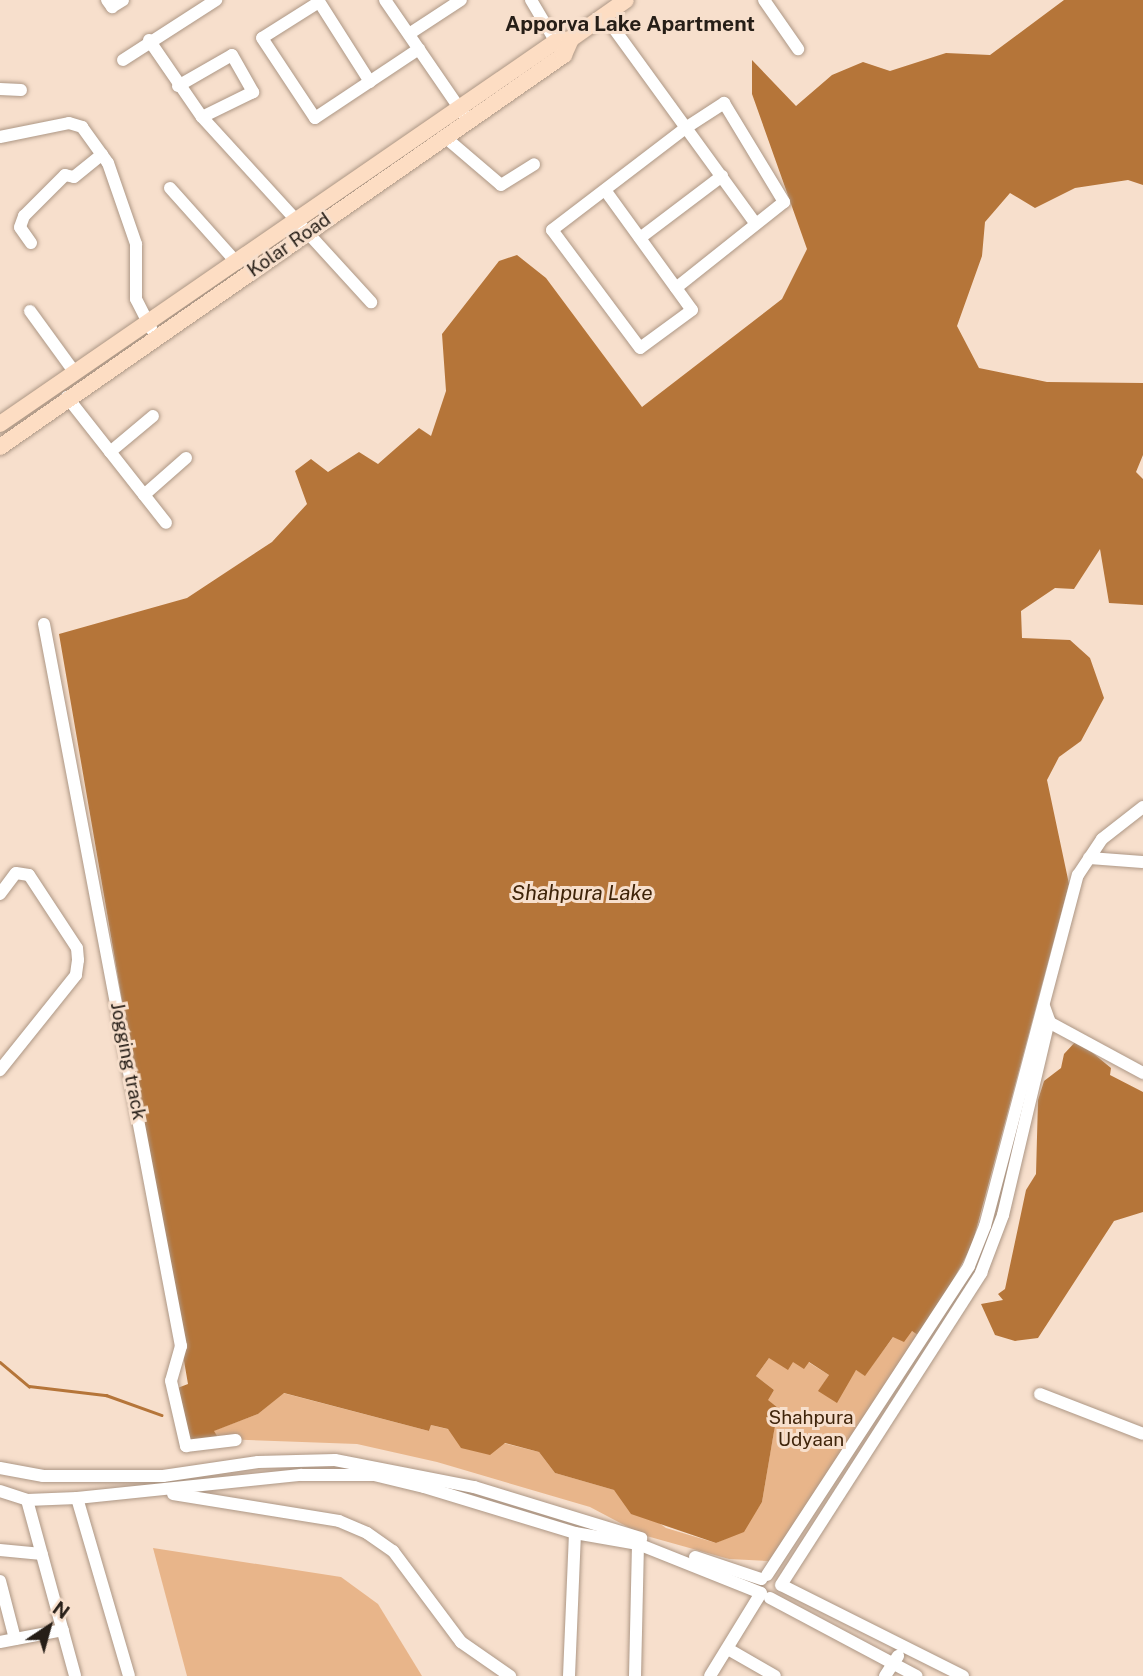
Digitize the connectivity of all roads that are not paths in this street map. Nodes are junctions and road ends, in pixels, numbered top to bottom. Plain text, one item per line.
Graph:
1 (107, 0) edge
2 (123, 0) edge
3 (216, 0) edge
4 (385, 0) edge
5 (461, 0) edge
6 (531, 0) edge
7 (626, 0) edge
8 (764, 0) edge
9 (319, 1) edge
10 (200, 4) edge
11 (604, 15) junction
12 (409, 34) junction
13 (149, 40) junction
14 (564, 45) junction
15 (419, 49) junction
16 (798, 49) dead end
17 (122, 60) dead end
18 (370, 82) junction
19 (178, 86) junction
20 (0, 89) edge
21 (21, 90) dead end
22 (464, 116) junction
23 (202, 117) junction
24 (684, 129) junction
25 (0, 137) edge
26 (446, 138) junction
27 (102, 154) junction
28 (534, 164) dead end
29 (722, 176) junction
30 (170, 188) dead end
31 (604, 190) junction
32 (756, 223) junction
33 (305, 224) junction
34 (640, 238) junction
35 (31, 243) dead end
36 (237, 263) junction
37 (676, 288) junction
38 (371, 302) dead end
39 (30, 311) dead end
40 (152, 330) junction
41 (75, 373) junction
42 (67, 397) junction
43 (153, 416) dead end
44 (0, 424) edge
45 (0, 447) edge
46 (110, 452) junction
47 (187, 458) dead end
48 (144, 495) junction
49 (166, 523) dead end
50 (44, 624) dead end
51 (1143, 807) edge
52 (1089, 858) junction
53 (1143, 862) edge
54 (0, 894) edge
55 (1043, 1014) junction
56 (0, 1070) edge
57 (1143, 1073) edge
58 (1040, 1394) dead end
59 (1143, 1434) edge
60 (236, 1440) dead end
61 (0, 1468) edge
62 (163, 1476) junction
63 (0, 1491) edge
64 (158, 1491) junction
65 (77, 1498) junction
66 (27, 1500) junction
67 (575, 1533) junction
68 (638, 1544) junction
69 (0, 1550) edge
70 (42, 1554) junction
71 (764, 1577) junction
72 (781, 1585) junction
73 (0, 1589) edge
74 (765, 1595) junction
75 (63, 1630) junction
76 (15, 1639) junction
77 (0, 1642) edge
78 (905, 1646) junction
79 (728, 1649) junction
80 (894, 1663) junction
81 (75, 1676) edge
82 (129, 1676) edge
83 (510, 1676) edge
84 (569, 1676) edge
85 (635, 1676) edge
86 (710, 1676) edge
87 (775, 1676) edge
88 (885, 1676) edge
89 (917, 1676) edge
90 (963, 1676) edge

1 - 2 street
3 - 10 street
4 - 12 street
5 - 12 street
6 - 14 street
7 - 11 main road, Kolar Road
8 - 16 street
9 - 18 street
9 - 18 street
10 - 13 street
11 - 14 main road, Kolar Road
11 - 24 street
12 - 15 street
13 - 17 street
13 - 19 street
14 - 22 main road, Kolar Road
15 - 18 street
15 - 22 street
19 - 23 street
19 - 23 street
20 - 21 street
22 - 26 main road, Kolar Road
22 - 33 main road, Kolar Road
23 - 33 street
24 - 29 street
24 - 31 street
24 - 32 street
25 - 27 street
26 - 28 street
26 - 33 main road, Kolar Road
27 - 35 street
27 - 40 street
29 - 32 street
29 - 34 street
30 - 36 street
31 - 34 street
31 - 37 street
32 - 37 street
33 - 36 main road, Kolar Road
33 - 38 street
33 - 40 main road, Kolar Road
34 - 37 street
36 - 40 main road, Kolar Road
39 - 41 street
40 - 41 main road, Kolar Road
40 - 42 main road, Kolar Road
41 - 44 main road, Kolar Road
42 - 45 main road, Kolar Road
42 - 46 street
43 - 46 street
46 - 48 street
47 - 48 street
48 - 49 street
50 - 60 street, Jogging track
51 - 52 street
52 - 53 street
52 - 55 street
54 - 56 street
55 - 57 street
55 - 71 street
55 - 72 street
58 - 59 street
61 - 62 street
62 - 64 street
62 - 71 street
63 - 66 street
64 - 65 street
64 - 67 street
64 - 83 street
65 - 66 street
65 - 82 street
66 - 70 street
67 - 68 street
67 - 84 street
68 - 74 street
68 - 85 street
69 - 70 street
70 - 75 street
71 - 72 street
71 - 74 street
72 - 74 street
72 - 78 street
73 - 76 street
74 - 79 street
74 - 80 street
75 - 76 street
75 - 81 street
76 - 77 street
78 - 80 street
78 - 90 street
79 - 86 street
79 - 87 street
80 - 88 street
80 - 89 street

